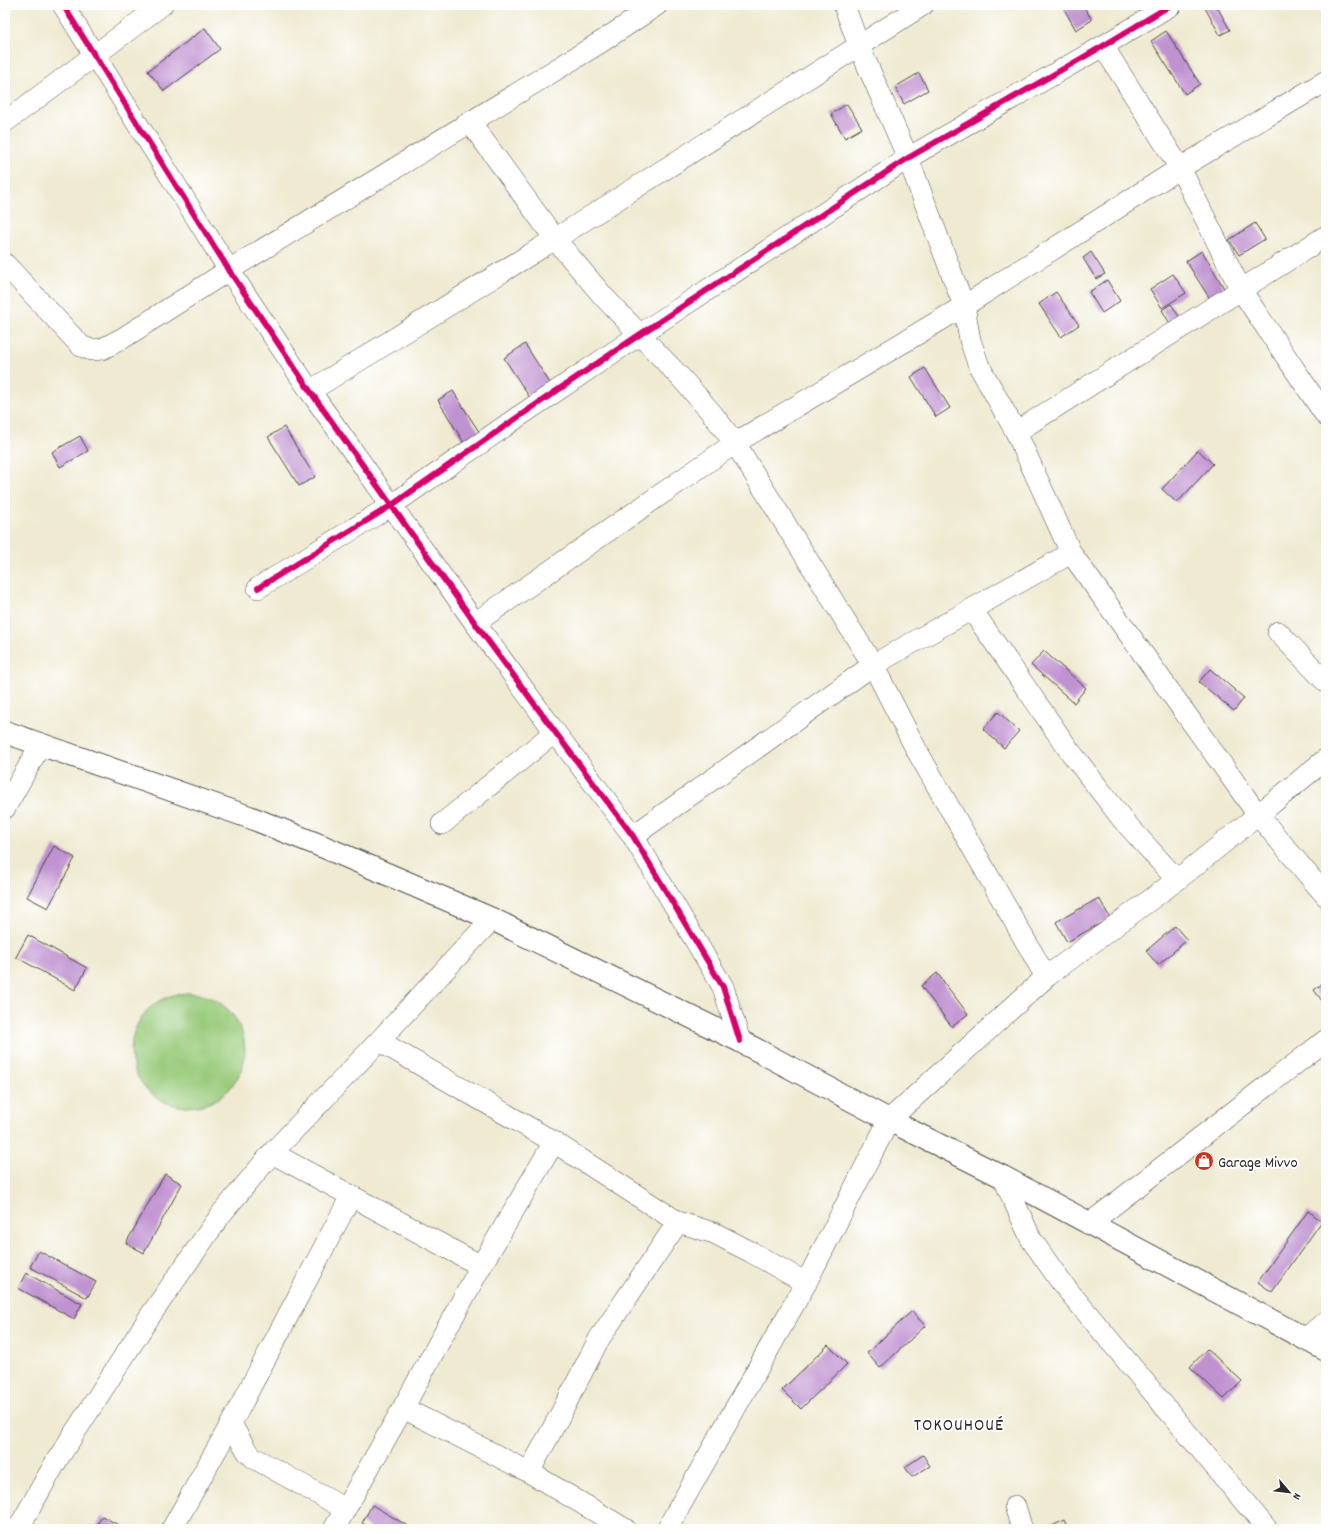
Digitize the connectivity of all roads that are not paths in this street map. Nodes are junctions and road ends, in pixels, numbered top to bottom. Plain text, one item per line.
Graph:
1 (63, 5) edge
2 (162, 5) edge
3 (658, 5) edge
4 (844, 5) edge
5 (924, 5) edge
6 (1171, 5) edge
7 (859, 46) junction
8 (1103, 46) junction
9 (95, 55) junction
10 (1326, 81) edge
11 (5, 122) edge
12 (470, 122) junction
13 (908, 158) junction
14 (1180, 168) junction
15 (1326, 236) edge
16 (555, 239) junction
17 (5, 264) edge
18 (229, 270) junction
19 (1241, 290) junction
20 (964, 306) junction
21 (639, 335) junction
22 (310, 391) junction
23 (1326, 416) edge
24 (1016, 432) junction
25 (735, 443) junction
26 (392, 505) junction
27 (1071, 553) junction
28 (258, 588) dead end
29 (972, 610) junction
30 (475, 623) junction
31 (1278, 632) dead end
32 (873, 665) junction
33 (1326, 682) edge
34 (5, 732) edge
35 (555, 732) junction
36 (41, 744) junction
37 (1326, 759) edge
38 (5, 808) edge
39 (1258, 815) junction
40 (442, 824) dead end
41 (633, 836) junction
42 (1176, 880) junction
43 (1326, 896) edge
44 (492, 920) junction
45 (1046, 977) junction
46 (1326, 1040) edge
47 (379, 1041) junction
48 (740, 1041) junction
49 (889, 1120) junction
50 (554, 1142) junction
51 (272, 1153) junction
52 (1003, 1177) junction
53 (351, 1196) junction
54 (678, 1222) junction
55 (1089, 1224) junction
56 (481, 1266) junction
57 (806, 1283) junction
58 (1326, 1321) edge
59 (1304, 1339) junction
60 (1326, 1350) edge
61 (403, 1408) junction
62 (231, 1424) junction
63 (529, 1472) junction
64 (1015, 1506) dead end
65 (345, 1509) junction
66 (18, 1529) edge
67 (172, 1529) edge
68 (334, 1529) edge
69 (625, 1529) edge
70 (667, 1529) edge
71 (1022, 1529) edge
72 (1267, 1529) edge

1 - 9 street
2 - 9 street
3 - 12 street
4 - 7 street
5 - 7 street
6 - 8 street
7 - 13 street
7 - 16 street
8 - 13 street
8 - 14 street
9 - 11 street
9 - 18 street
10 - 14 street
12 - 16 street
12 - 18 street
13 - 20 street
13 - 21 street
14 - 19 street
14 - 20 street
15 - 19 street
16 - 21 street
16 - 22 street
17 - 18 street
18 - 22 street
19 - 23 street
19 - 24 street
20 - 24 street
20 - 25 street
21 - 25 street
21 - 26 street
22 - 26 street
24 - 27 street
25 - 30 street
25 - 32 street
26 - 28 street
26 - 30 street
27 - 29 street
27 - 39 street
29 - 32 street
29 - 42 street
30 - 35 street
31 - 33 street
32 - 41 street
32 - 45 street
34 - 36 main road
35 - 40 street
35 - 41 street
36 - 38 street
36 - 44 main road
37 - 39 street
39 - 42 street
39 - 43 street
41 - 48 street
42 - 45 street
44 - 47 street
44 - 48 main road
45 - 49 street
46 - 55 street
47 - 50 street
47 - 51 street
48 - 49 main road
49 - 52 main road
49 - 57 street
50 - 54 street
50 - 56 street
51 - 53 street
51 - 66 street
52 - 55 main road
52 - 72 street
53 - 56 street
53 - 62 street
54 - 57 street
54 - 63 street
55 - 59 main road
56 - 61 street
57 - 70 street
58 - 59 street
59 - 60 main road
61 - 63 street
61 - 65 street
62 - 65 street
62 - 67 street
63 - 69 street
64 - 71 street
65 - 68 street

